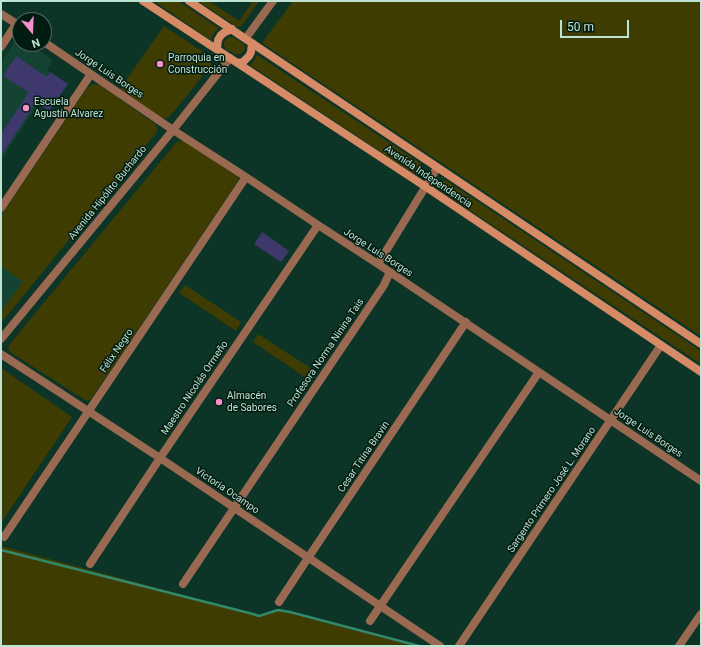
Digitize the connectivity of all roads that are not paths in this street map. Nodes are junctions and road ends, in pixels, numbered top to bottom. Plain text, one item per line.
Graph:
1 (143, 1) edge
2 (189, 1) edge
3 (273, 1) edge
4 (1, 14) edge
5 (12, 21) edge
6 (232, 29) junction
7 (12, 33) edge
8 (249, 40) junction
9 (1, 47) edge
10 (52, 47) edge
11 (217, 50) junction
12 (230, 58) junction
13 (238, 63) junction
14 (91, 74) junction
15 (173, 130) junction
16 (437, 168) junction
17 (246, 177) junction
18 (426, 187) junction
19 (1, 208) edge
20 (318, 225) junction
21 (378, 264) junction
22 (390, 272) junction
23 (466, 322) junction
24 (1, 339) edge
25 (701, 344) edge
26 (661, 345) junction
27 (1, 354) edge
28 (539, 372) junction
29 (701, 372) edge
30 (89, 412) junction
31 (611, 420) junction
32 (160, 458) junction
33 (701, 481) edge
34 (234, 508) junction
35 (4, 538) dead end
36 (308, 558) junction
37 (90, 564) dead end
38 (183, 584) dead end
39 (279, 602) dead end
40 (380, 606) junction
41 (701, 614) edge
42 (370, 621) dead end
43 (440, 646) edge
44 (459, 646) edge
45 (679, 646) edge

1 - 11 main road, Avenida Independencia
2 - 6 main road, Avenida Independencia
3 - 8 street
4 - 5 street
6 - 8 main road, Avenida Independencia
6 - 11 main road
7 - 9 street
8 - 13 main road
8 - 16 main road, Avenida Independencia
10 - 14 street, Jorge Luis Borges
11 - 12 main road, Avenida Independencia
12 - 13 main road, Avenida Independencia
12 - 15 street, Avenida Hipólito Buchardo
13 - 18 main road, Avenida Independencia
14 - 15 street, Jorge Luis Borges
14 - 19 street
15 - 17 street, Jorge Luis Borges
15 - 24 street, Avenida Hipólito Buchardo
16 - 18 street
16 - 25 main road, Avenida Independencia
17 - 20 street, Jorge Luis Borges
17 - 30 street, Félix Negro
18 - 21 street
18 - 26 main road, Avenida Independencia
20 - 21 street, Jorge Luis Borges
20 - 32 street, Maestro Nicolás Ormeño
21 - 22 street, Jorge Luis Borges
22 - 23 street, Jorge Luis Borges
22 - 34 street, Profesora Norma Ninina Tais
23 - 28 street, Jorge Luis Borges
23 - 36 street, Cesar Titina Bravin
26 - 29 main road, Avenida Independencia
26 - 31 street, Sargento Primero José L. Morano
27 - 30 street, Victoria Ocampo
28 - 31 street, Jorge Luis Borges
28 - 40 street
30 - 32 street, Victoria Ocampo
30 - 35 street, Félix Negro
31 - 33 street, Jorge Luis Borges
31 - 44 street, Sargento Primero José L. Morano
32 - 34 street, Victoria Ocampo
32 - 37 street, Maestro Nicolás Ormeño
34 - 36 street, Victoria Ocampo
34 - 38 street, Profesora Norma Ninina Tais
36 - 39 street, Cesar Titina Bravin
36 - 40 street, Victoria Ocampo
40 - 42 street
40 - 43 street, Victoria Ocampo
41 - 45 street

